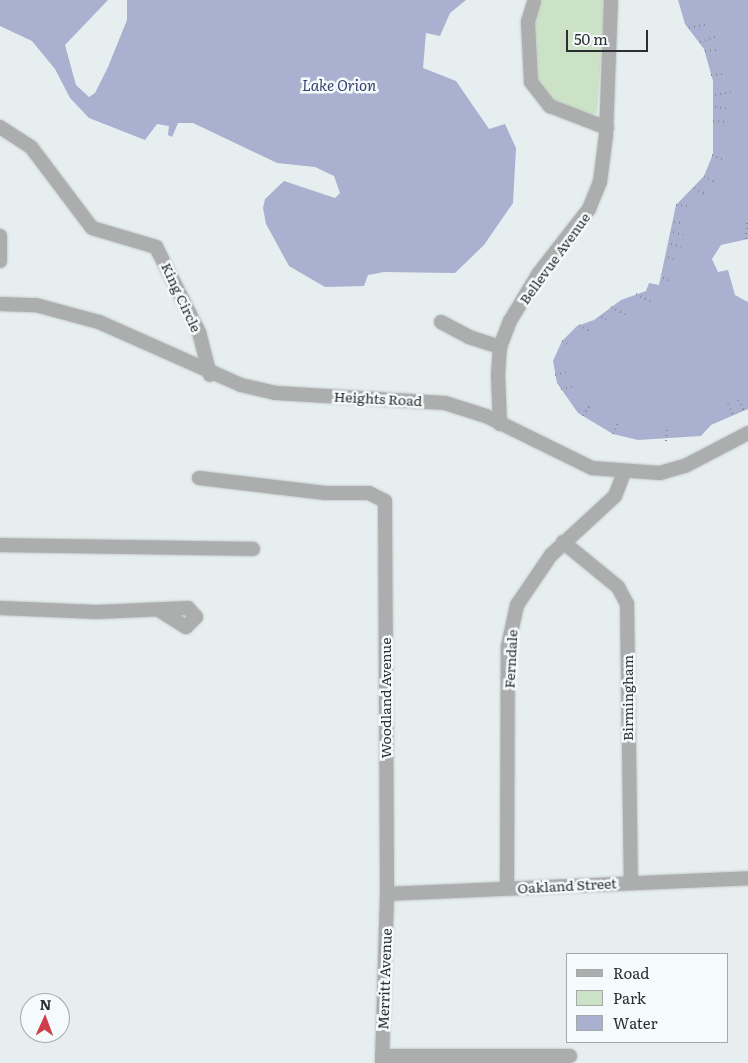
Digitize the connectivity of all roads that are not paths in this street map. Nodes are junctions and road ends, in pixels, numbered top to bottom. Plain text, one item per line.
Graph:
1 (611, 0) edge
2 (534, 2) dead end
3 (0, 127) edge
4 (606, 128) junction
5 (0, 236) edge
6 (0, 261) edge
7 (0, 304) edge
8 (441, 322) dead end
9 (500, 347) junction
10 (210, 375) junction
11 (500, 424) junction
12 (748, 433) edge
13 (624, 472) junction
14 (199, 478) dead end
15 (563, 542) junction
16 (0, 545) edge
17 (253, 549) dead end
18 (0, 608) edge
19 (159, 610) dead end
20 (748, 878) edge
21 (631, 882) junction
22 (507, 888) junction
23 (387, 894) junction
24 (570, 1056) dead end
25 (382, 1059) edge

1 - 4 street, Bellevue Avenue
2 - 4 street
3 - 10 street, King Circle
4 - 9 street, Bellevue Avenue
5 - 6 street
7 - 10 street, Heights Road
8 - 9 street
9 - 11 street, Bellevue Avenue
10 - 11 street, Heights Road
11 - 13 street, Heights Road
12 - 13 street, Heights Road
13 - 15 street, Ferndale
14 - 23 street, Woodland Avenue
15 - 21 street, Birmingham
15 - 22 street, Ferndale
16 - 17 street
18 - 19 street
20 - 21 street, Oakland Street
21 - 22 street, Oakland Street
22 - 23 street, Oakland Street
23 - 25 street, Merritt Avenue
24 - 25 street

